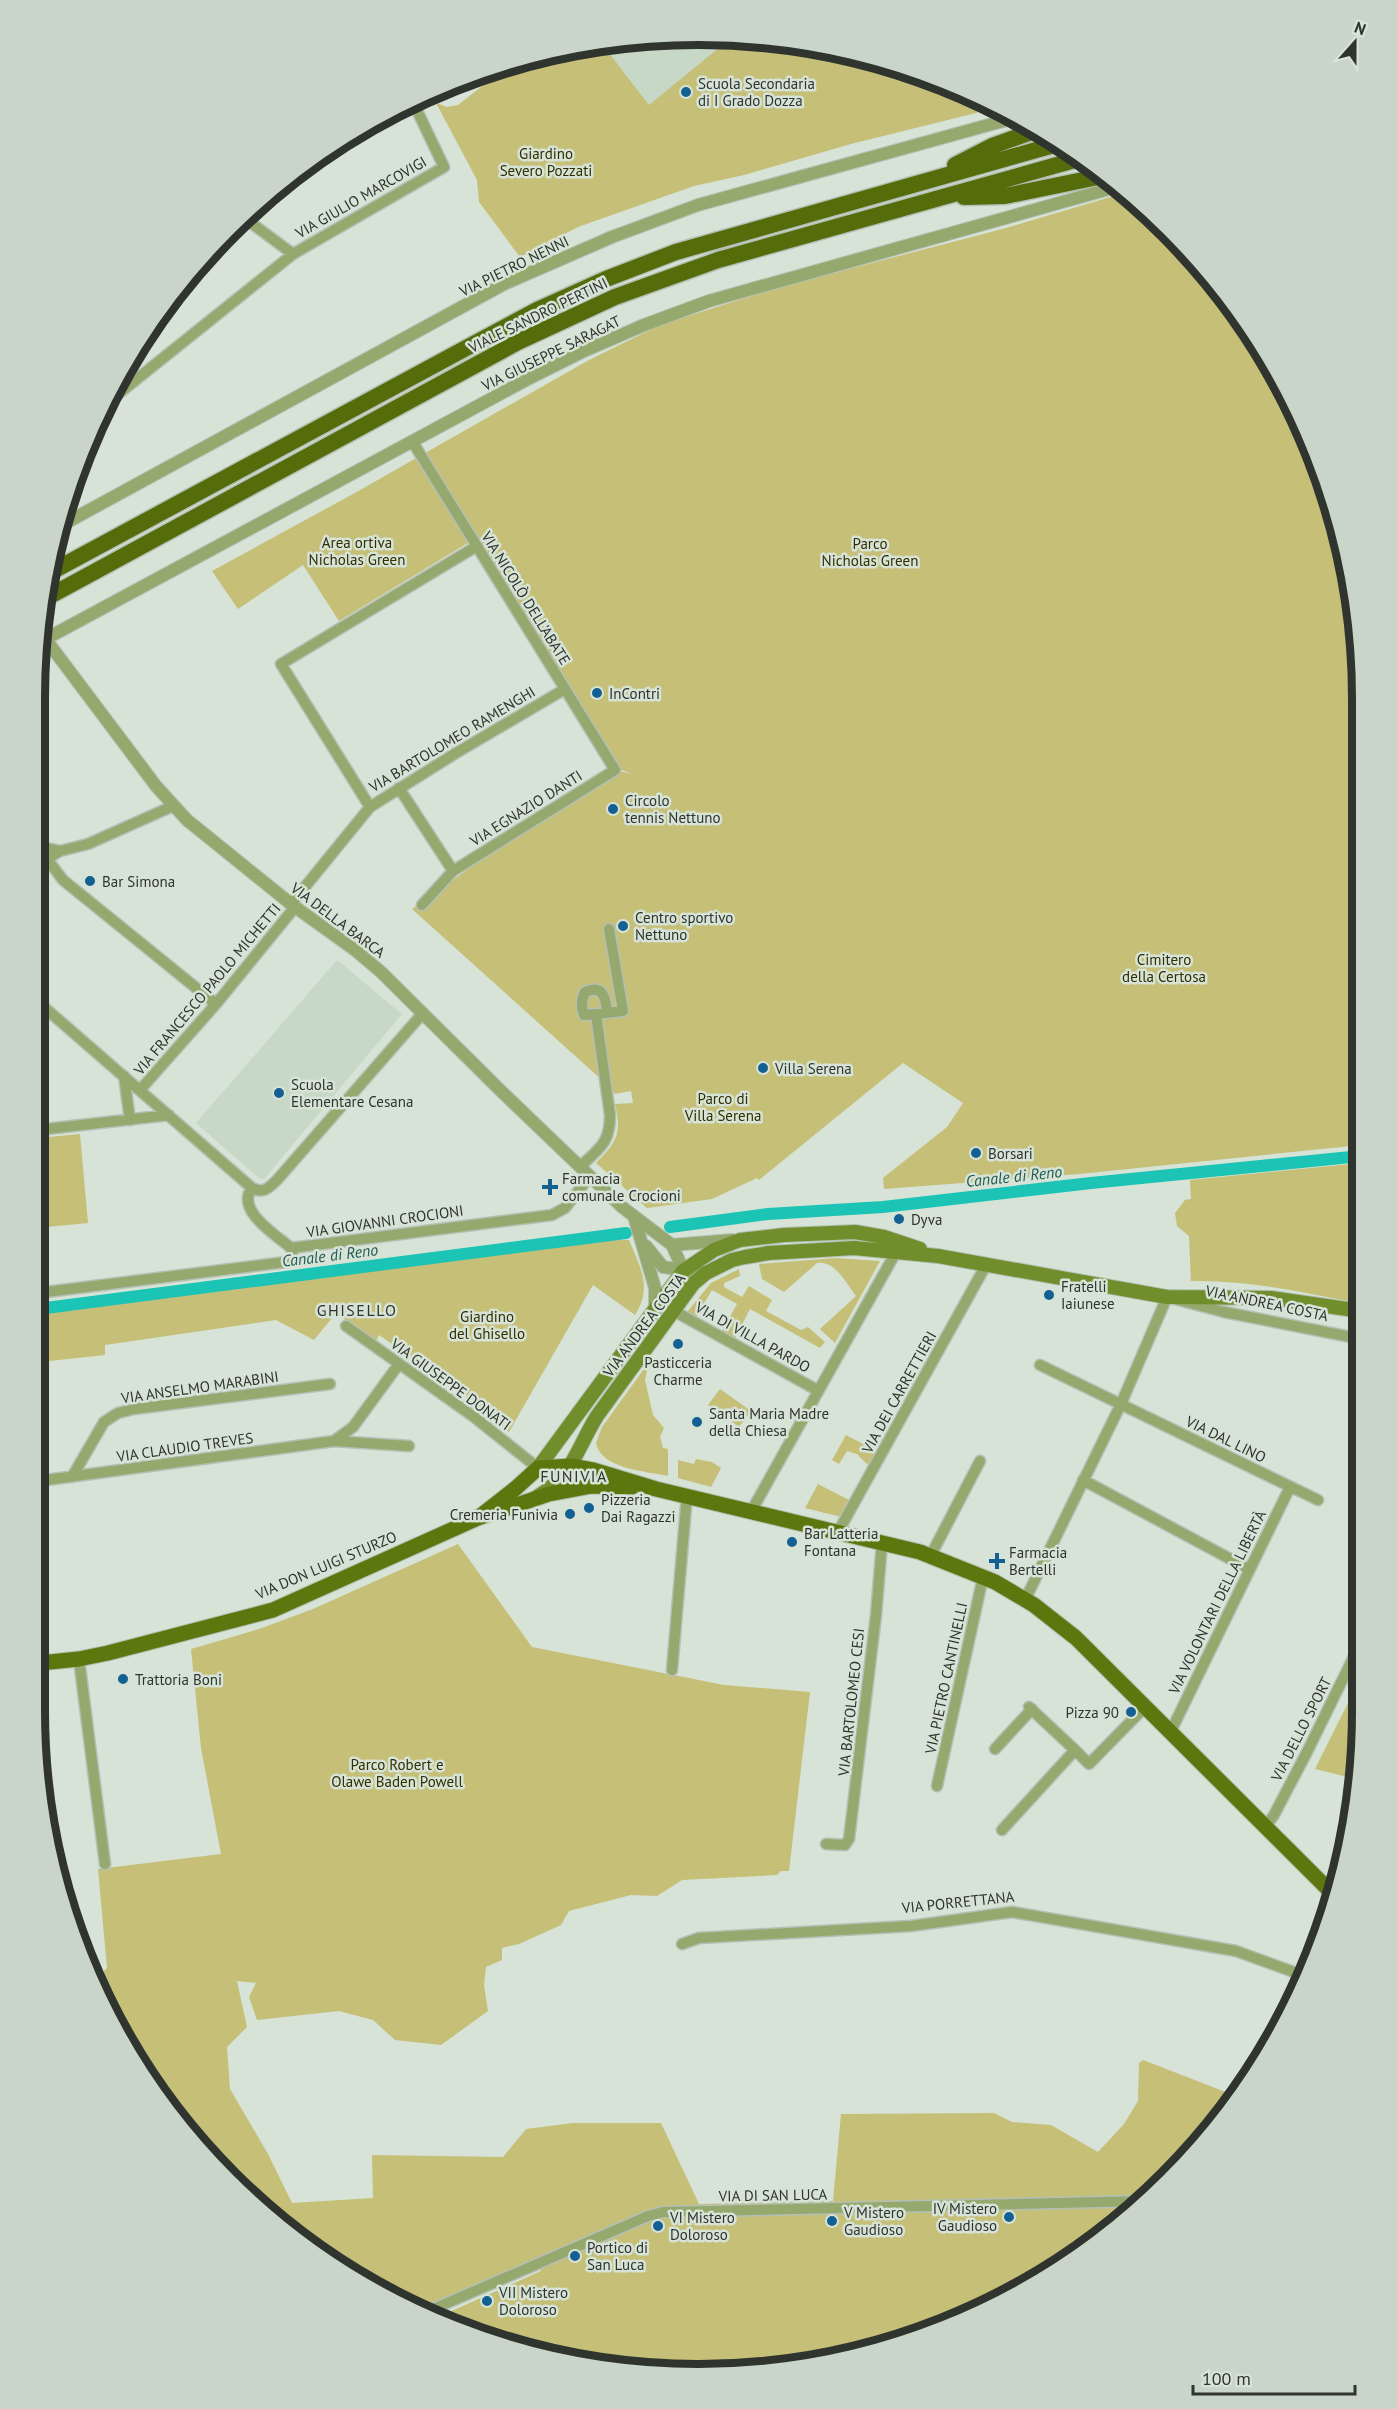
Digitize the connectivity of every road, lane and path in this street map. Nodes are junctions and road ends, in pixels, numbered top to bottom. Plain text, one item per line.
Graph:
1 (416, 109) edge
2 (1004, 121) edge
3 (1026, 134) edge
4 (1048, 147) edge
5 (1070, 161) edge
6 (1093, 178) edge
7 (924, 182) junction
8 (1107, 189) edge
9 (942, 197) junction
10 (251, 223) edge
11 (293, 254) junction
12 (122, 391) edge
13 (412, 441) junction
14 (70, 521) edge
15 (477, 546) junction
16 (59, 568) edge
17 (54, 594) edge
18 (49, 634) edge
19 (47, 646) edge
20 (565, 689) junction
21 (615, 770) joint
22 (399, 788) junction
23 (173, 806) junction
24 (370, 807) junction
25 (45, 848) edge
26 (60, 851) junction
27 (47, 859) joint
28 (453, 871) junction
29 (293, 905) junction
30 (422, 905) dead end
31 (609, 928) dead end
32 (216, 1004) junction
33 (45, 1008) edge
34 (423, 1013) junction
35 (124, 1077) junction
36 (141, 1090) junction
37 (169, 1115) junction
38 (130, 1120) junction
39 (45, 1129) edge
40 (580, 1167) junction
41 (590, 1176) junction
42 (252, 1188) junction
43 (634, 1219) junction
44 (642, 1240) junction
45 (740, 1240) junction
46 (672, 1245) junction
47 (291, 1248) junction
48 (896, 1252) junction
49 (938, 1256) junction
50 (986, 1265) junction
51 (682, 1271) junction
52 (706, 1274) junction
53 (45, 1292) edge
54 (684, 1296) junction
55 (1167, 1297) junction
56 (655, 1307) junction
57 (1352, 1310) edge
58 (674, 1311) junction
59 (346, 1326) dead end
60 (1352, 1337) edge
61 (399, 1364) junction
62 (1040, 1365) dead end
63 (330, 1384) dead end
64 (817, 1390) junction
65 (1121, 1404) junction
66 (334, 1441) junction
67 (409, 1446) dead end
68 (980, 1461) dead end
69 (572, 1466) junction
70 (538, 1468) junction
71 (72, 1477) junction
72 (45, 1480) edge
73 (1083, 1480) junction
74 (1290, 1486) junction
75 (656, 1488) junction
76 (687, 1495) junction
77 (536, 1498) junction
78 (1318, 1500) dead end
79 (752, 1510) junction
80 (478, 1518) junction
81 (838, 1532) junction
82 (882, 1543) junction
83 (931, 1555) junction
84 (1249, 1569) junction
85 (983, 1576) junction
86 (1025, 1599) junction
87 (79, 1659) junction
88 (1352, 1660) edge
89 (45, 1662) edge
90 (672, 1670) dead end
91 (1146, 1706) junction
92 (1171, 1731) junction
93 (995, 1749) dead end
94 (1075, 1750) junction
95 (937, 1786) dead end
96 (1265, 1827) junction
97 (1002, 1830) dead end
98 (826, 1844) dead end
99 (105, 1864) dead end
100 (1327, 1888) edge
101 (682, 1944) dead end
102 (1297, 1973) edge
103 (1130, 2201) edge
104 (435, 2308) edge

1 - 11 street, VIA GIULIO MARCOVIGI
2 - 14 street, VIA PIETRO NENNI
3 - 7 highway
4 - 7 highway, VIALE SANDRO PERTINI
5 - 9 highway, VIALE SANDRO PERTINI
6 - 9 highway
7 - 16 highway, VIALE SANDRO PERTINI
8 - 13 street, VIA GIUSEPPE SARAGAT
9 - 17 highway, VIALE SANDRO PERTINI
10 - 11 street
11 - 12 street, VIA GIULIO MARCOVIGI
13 - 15 street, VIA NICOLÒ DELL'ABATE
13 - 18 street, VIA GIUSEPPE SARAGAT
15 - 20 street, VIA NICOLÒ DELL'ABATE
15 - 24 street
19 - 23 street, VIA DELLA BARCA
20 - 21 street, VIA NICOLÒ DELL'ABATE
20 - 22 street, VIA BARTOLOMEO RAMENGHI
21 - 28 street, VIA EGNAZIO DANTI
22 - 24 street, VIA BARTOLOMEO RAMENGHI
22 - 28 street
23 - 26 street
23 - 29 street, VIA DELLA BARCA
24 - 29 street, VIA BARTOLOMEO RAMENGHI
25 - 26 street
26 - 27 street
27 - 32 street
28 - 30 street, VIA EGNAZIO DANTI
29 - 32 street, VIA FRANCESCO PAOLO MICHETTI
29 - 34 street, VIA DELLA BARCA
31 - 40 street
32 - 36 street, VIA FRANCESCO PAOLO MICHETTI
33 - 35 street
34 - 40 street, VIA DELLA BARCA
34 - 42 street
35 - 36 street
35 - 38 street
36 - 37 street
37 - 38 street
37 - 42 street
38 - 39 street
40 - 41 street, VIA DELLA BARCA
41 - 43 street, VIA DELLA BARCA
41 - 47 street, VIA GIOVANNI CROCIONI
42 - 47 street
43 - 44 street, VIA DELLA BARCA
43 - 46 street, VIA DELLA BARCA
44 - 51 street, VIA DELLA BARCA
44 - 56 street, VIA DELLA BARCA
45 - 46 street
45 - 49 main road, VIA ANDREA COSTA
45 - 51 main road, VIA ANDREA COSTA
46 - 51 street
47 - 53 street, VIA GIOVANNI CROCIONI
48 - 49 main road, VIA ANDREA COSTA
48 - 52 main road, VIA ANDREA COSTA
48 - 64 street
49 - 50 main road, VIA ANDREA COSTA
50 - 55 main road, VIA ANDREA COSTA
50 - 81 street, VIA DEI CARRETTIERI
51 - 52 street, VIA DELLA BARCA
51 - 54 street
51 - 56 main road, VIA ANDREA COSTA
52 - 54 main road, VIA ANDREA COSTA
54 - 58 main road, VIA ANDREA COSTA
55 - 57 main road, VIA ANDREA COSTA
55 - 60 street, VIA ANDREA COSTA
55 - 65 street
56 - 70 main road, VIA ANDREA COSTA
58 - 64 street, VIA DI VILLA PARDO
58 - 69 main road, VIA ANDREA COSTA
59 - 61 street, VIA GIUSEPPE DONATI
61 - 66 street
61 - 70 street, VIA GIUSEPPE DONATI
62 - 65 street, VIA DAL LINO
63 - 71 street, VIA ANSELMO MARABINI
64 - 79 street
65 - 73 street
65 - 74 street, VIA DAL LINO
66 - 67 street, VIA CLAUDIO TREVES
66 - 71 street, VIA CLAUDIO TREVES
68 - 83 street
69 - 70 main road
69 - 75 main road
69 - 77 main road, VIA ANDREA COSTA
70 - 80 main road, VIA DON LUIGI STURZO
71 - 72 street, VIA CLAUDIO TREVES
73 - 84 street
73 - 86 street
74 - 78 street, VIA DAL LINO
74 - 84 street, VIA VOLONTARI DELLA LIBERTÀ
75 - 76 main road
75 - 77 main road
76 - 79 main road
76 - 90 street
77 - 80 main road, VIA DON LUIGI STURZO
79 - 81 main road
80 - 87 main road, VIA DON LUIGI STURZO
81 - 82 main road
82 - 83 main road
82 - 98 street, VIA BARTOLOMEO CESI
83 - 85 main road
84 - 92 street, VIA VOLONTARI DELLA LIBERTÀ
85 - 86 main road
85 - 95 street, VIA PIETRO CANTINELLI
86 - 91 main road
87 - 89 main road, VIA DON LUIGI STURZO
87 - 99 street
88 - 96 street, VIA DELLO SPORT
91 - 92 main road
91 - 94 street
92 - 96 main road
93 - 94 street
94 - 97 street
96 - 100 main road
101 - 102 street, VIA PORRETTANA
103 - 104 street, VIA DI SAN LUCA

